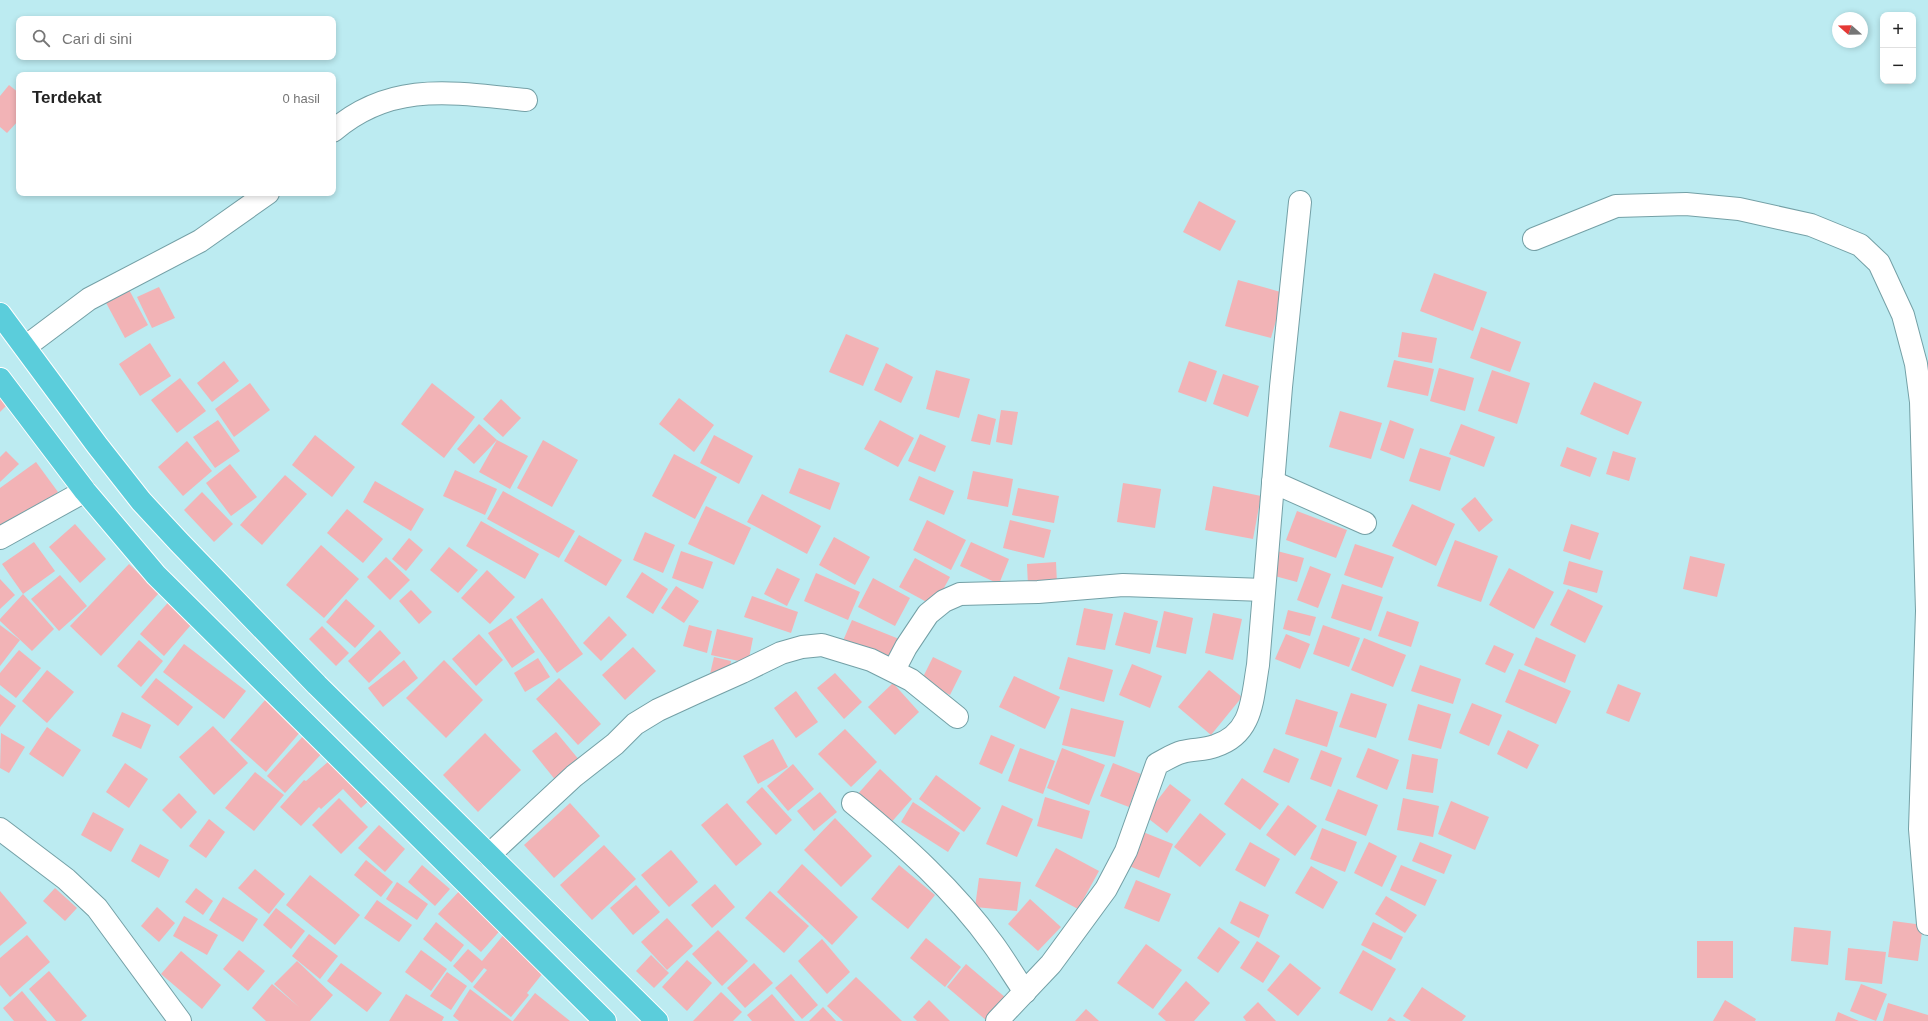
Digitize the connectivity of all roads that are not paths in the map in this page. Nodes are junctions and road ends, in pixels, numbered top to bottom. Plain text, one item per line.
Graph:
1 (526, 100) dead end
2 (336, 129) edge
3 (264, 196) edge
4 (1300, 202) dead end
5 (1534, 239) dead end
6 (0, 314) edge
7 (24, 347) junction
8 (0, 379) edge
9 (1924, 401) edge
10 (1273, 482) junction
11 (85, 491) junction
12 (1365, 523) dead end
13 (0, 538) edge
14 (1264, 590) junction
15 (894, 670) junction
16 (957, 717) dead end
17 (853, 803) dead end
18 (0, 829) edge
19 (489, 855) junction
20 (1928, 924) edge
21 (1025, 992) junction
22 (652, 1019) edge
23 (180, 1021) edge
24 (605, 1021) edge
25 (997, 1021) edge

1 - 2 street
3 - 7 street
4 - 10 street
5 - 9 street
6 - 7 highway
7 - 19 highway
8 - 11 highway
9 - 20 street
10 - 12 street
10 - 14 street
11 - 13 street
11 - 24 highway
14 - 15 street
14 - 21 street
15 - 16 street
15 - 19 street
17 - 21 street
18 - 23 street
19 - 22 highway
21 - 25 street

